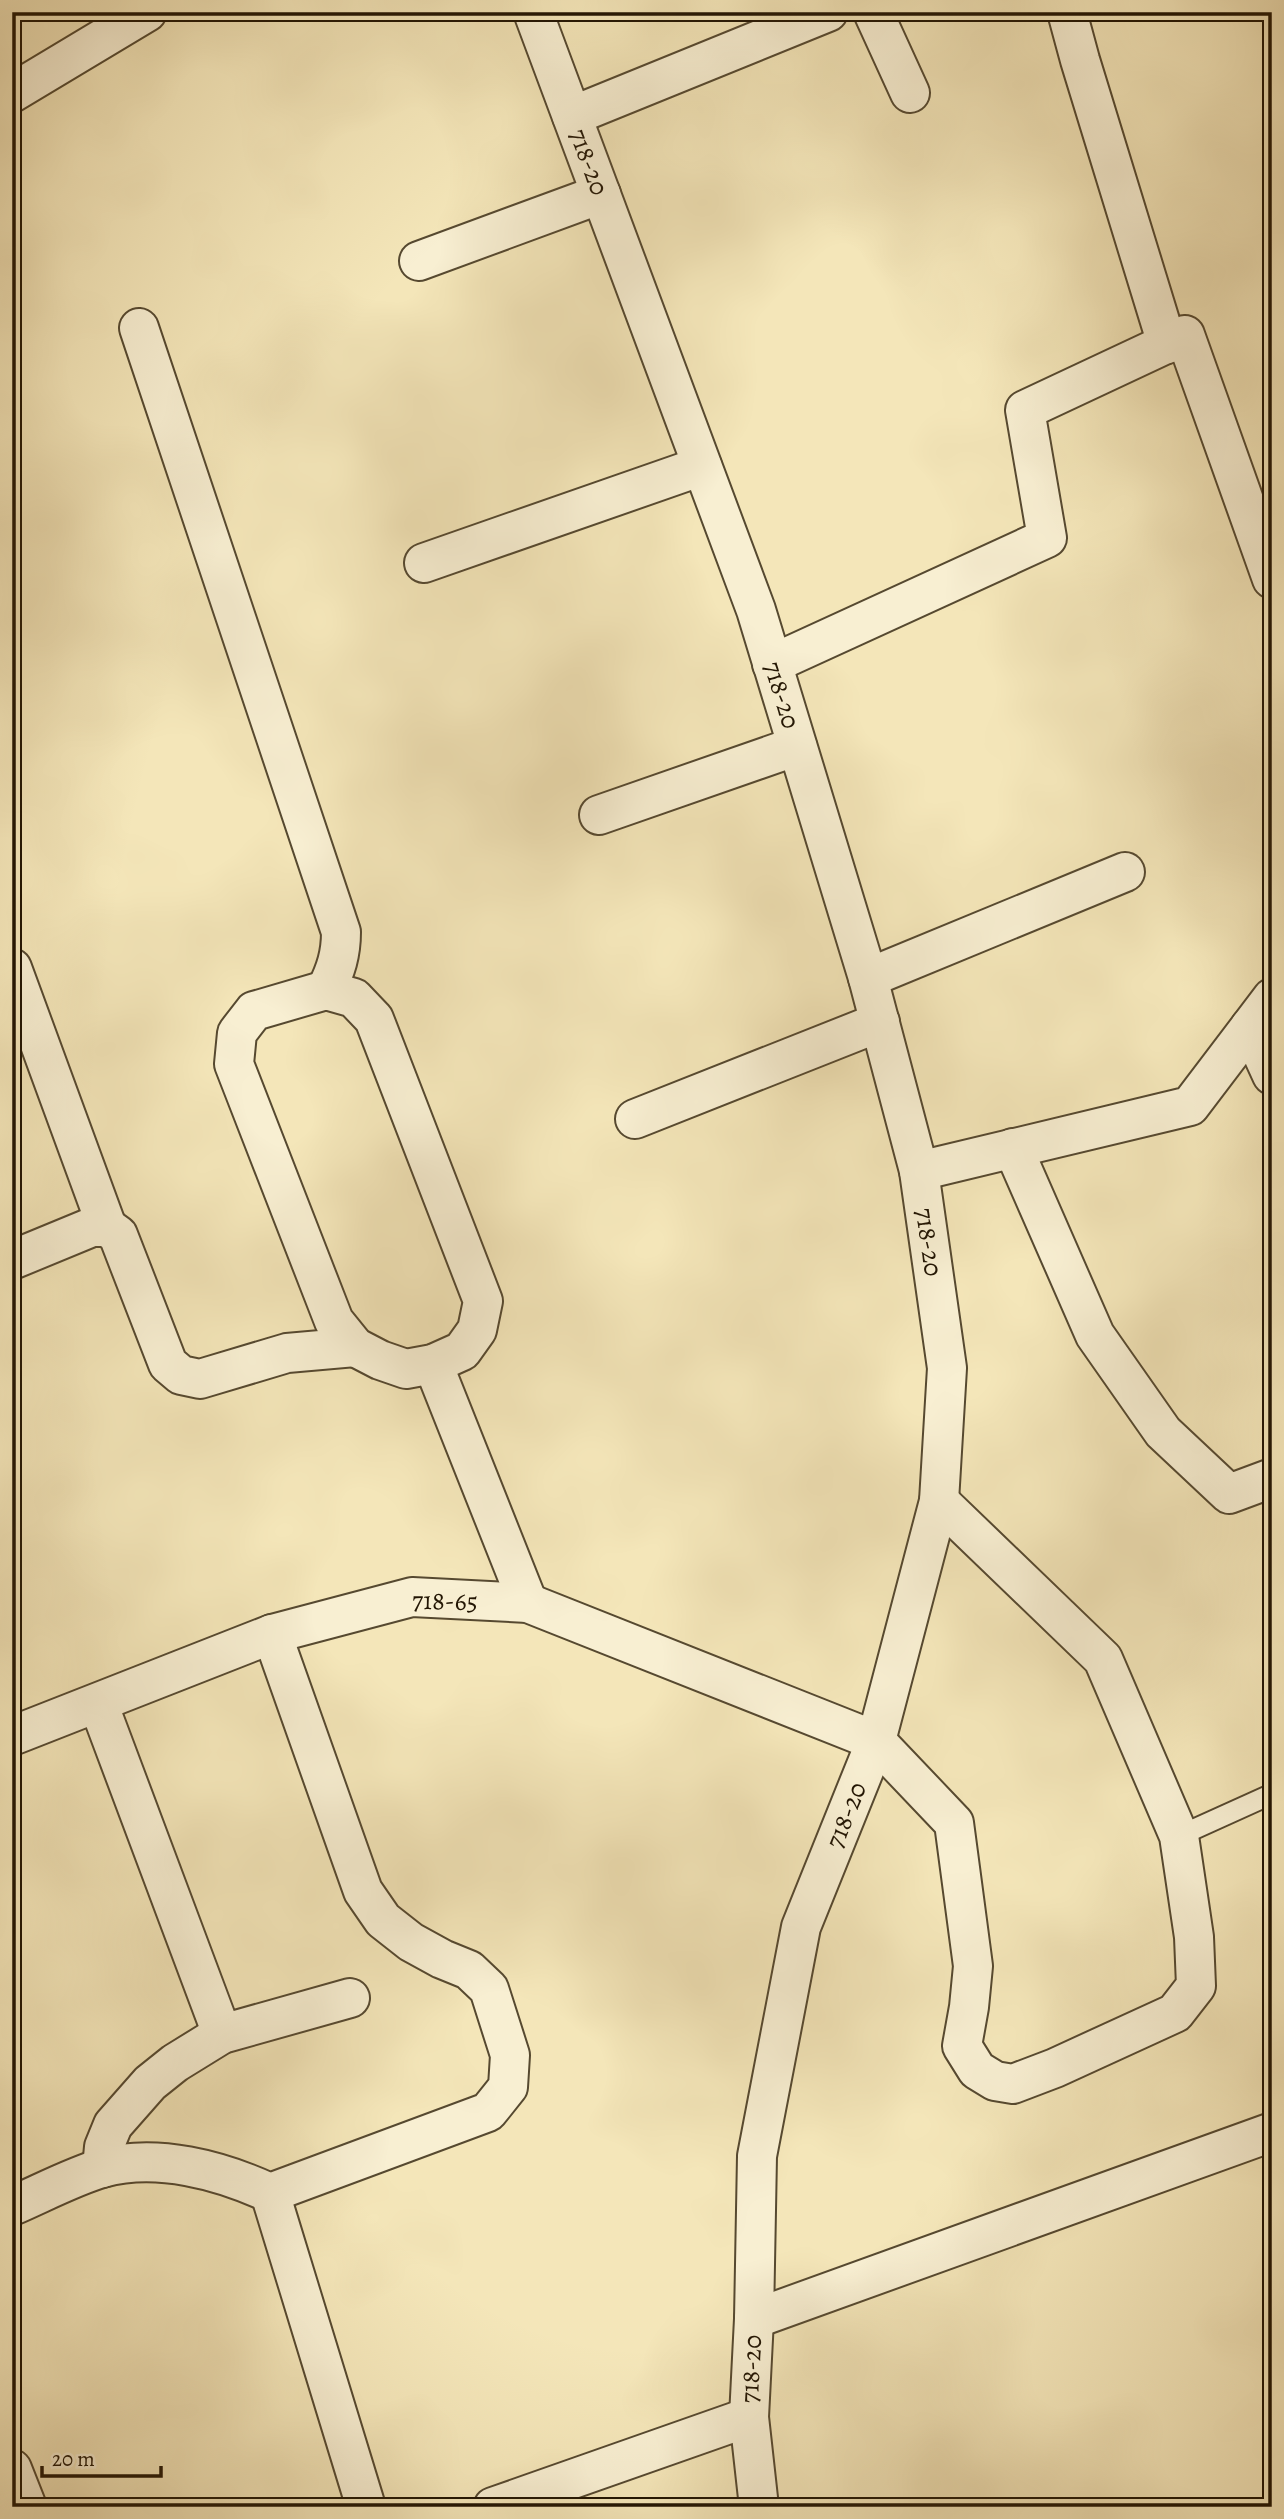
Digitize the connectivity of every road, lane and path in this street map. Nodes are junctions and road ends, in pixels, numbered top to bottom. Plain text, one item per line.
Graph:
1 (147, 12) edge
2 (533, 12) edge
3 (828, 12) edge
4 (873, 12) edge
5 (1068, 12) edge
6 (12, 93) edge
7 (910, 93) dead end
8 (572, 116) junction
9 (601, 194) junction
10 (419, 261) dead end
11 (139, 328) dead end
12 (1167, 344) junction
13 (702, 466) junction
14 (424, 563) dead end
15 (1272, 579) edge
16 (772, 664) junction
17 (797, 746) junction
18 (599, 815) dead end
19 (1125, 872) dead end
20 (12, 968) edge
21 (868, 978) junction
22 (326, 990) junction
23 (1261, 1012) edge
24 (880, 1022) junction
25 (1272, 1075) edge
26 (635, 1119) dead end
27 (1013, 1148) junction
28 (919, 1171) junction
29 (107, 1227) junction
30 (12, 1260) edge
31 (355, 1347) junction
32 (433, 1364) junction
33 (1272, 1478) edge
34 (939, 1501) junction
35 (528, 1603) junction
36 (272, 1634) junction
37 (98, 1703) junction
38 (12, 1737) edge
39 (876, 1741) junction
40 (1272, 1794) edge
41 (1179, 1836) junction
42 (349, 1998) dead end
43 (222, 2034) junction
44 (1272, 2132) edge
45 (102, 2168) junction
46 (270, 2193) junction
47 (12, 2206) edge
48 (754, 2319) junction
49 (748, 2417) junction
50 (12, 2469) edge
51 (27, 2507) edge
52 (366, 2507) edge
53 (492, 2507) edge
54 (759, 2507) edge

1 - 6 street
2 - 8 street, 718-20
3 - 8 street
4 - 7 street
5 - 12 street
8 - 9 street, 718-20
9 - 10 street
9 - 13 street, 718-20
11 - 22 street
12 - 15 street
12 - 16 street
13 - 14 street
13 - 16 street, 718-20
16 - 17 street, 718-20
17 - 18 street
17 - 21 street, 718-20
19 - 21 street
20 - 29 street
21 - 24 street, 718-20
22 - 31 street
22 - 32 street
23 - 25 street
23 - 27 street
24 - 26 street
24 - 28 street, 718-20
27 - 28 street
27 - 33 street
28 - 34 street, 718-20
29 - 30 street
29 - 31 street
31 - 32 street
32 - 35 street
34 - 39 street, 718-20
34 - 41 street
35 - 36 street, 718-65
35 - 39 street, 718-65
36 - 37 street, 718-65
36 - 46 street
37 - 38 street, 718-65
37 - 43 street
39 - 41 street
39 - 48 street, 718-20
40 - 41 lane
42 - 43 street
43 - 45 street
44 - 48 street
45 - 46 street
45 - 47 street
46 - 52 street
48 - 49 street, 718-20
49 - 53 street
49 - 54 street, 718-20
50 - 51 street

